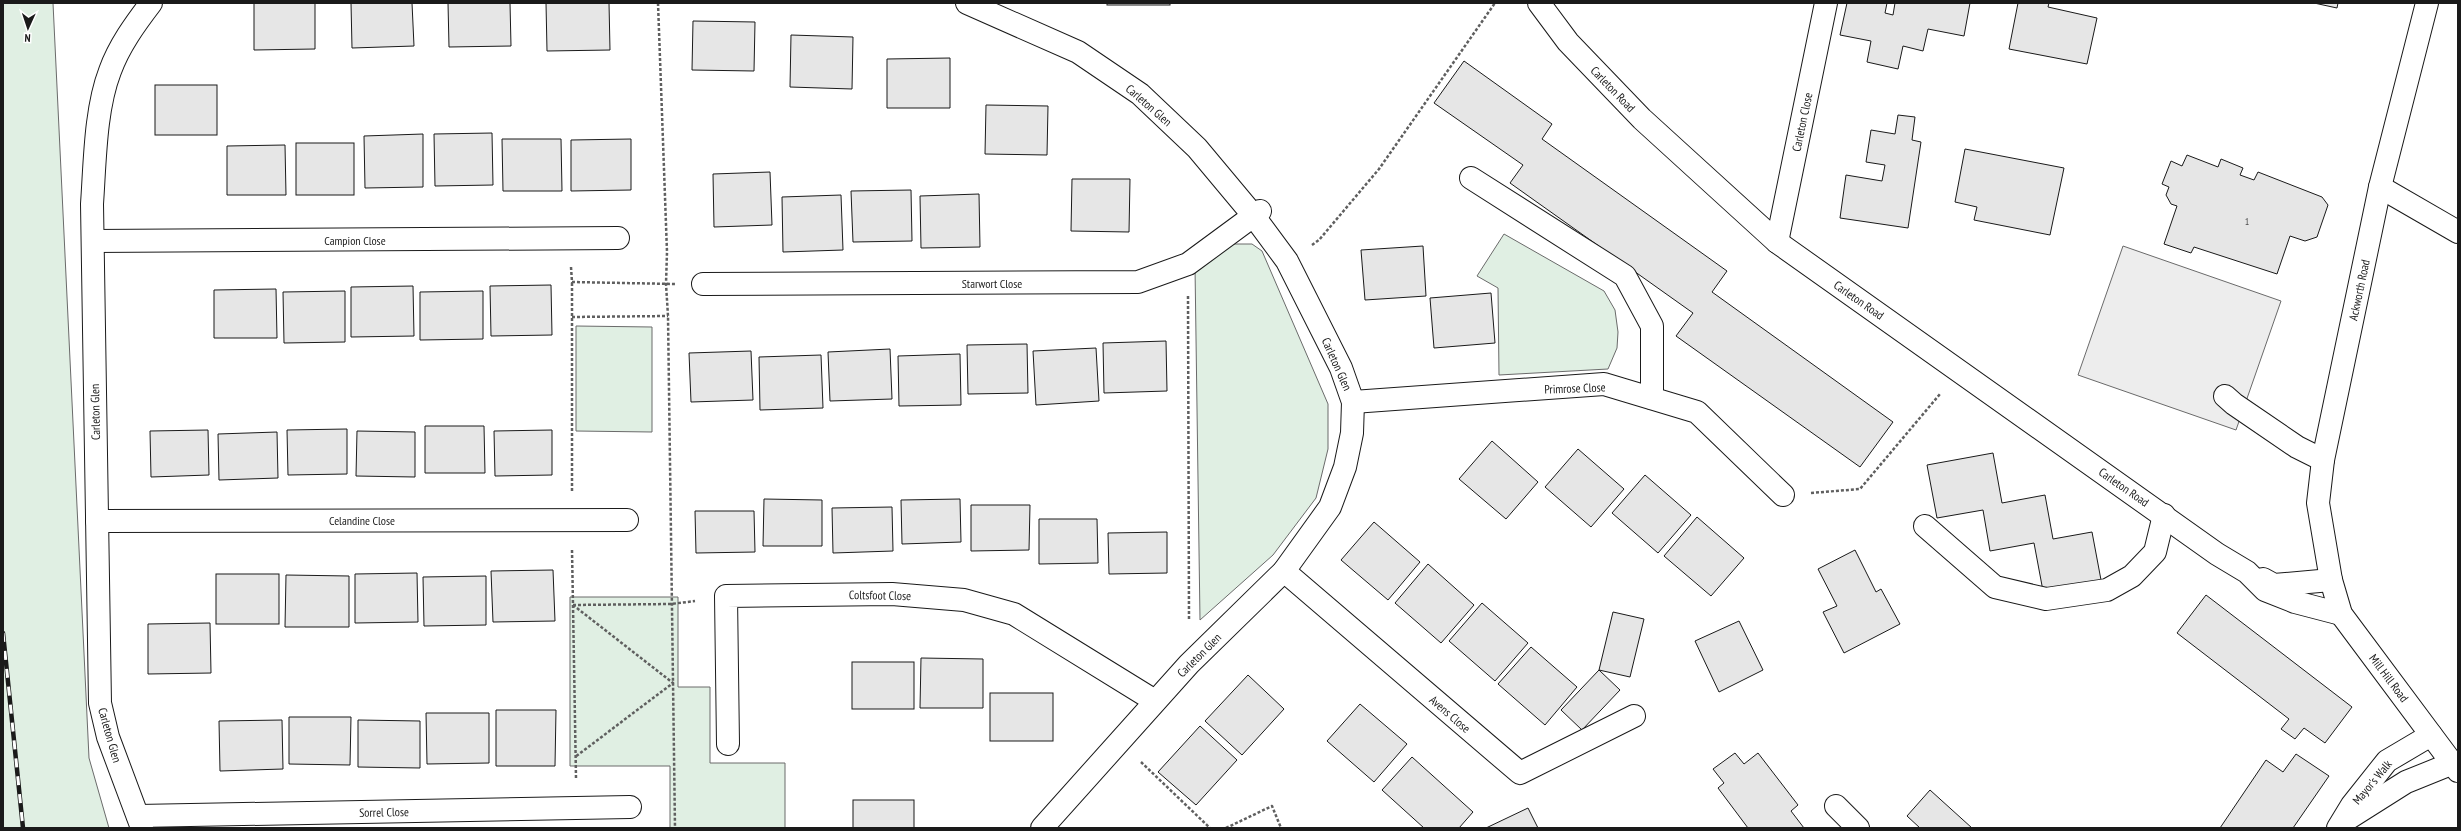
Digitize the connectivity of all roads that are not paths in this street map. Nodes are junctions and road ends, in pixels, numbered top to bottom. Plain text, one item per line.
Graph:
1 (151, 3) edge
2 (968, 3) edge
3 (1539, 3) edge
4 (1826, 3) edge
5 (2426, 3) edge
6 (1471, 178) dead end
7 (2380, 187) junction
8 (1257, 213) junction
9 (2458, 232) edge
10 (618, 238) dead end
11 (93, 241) junction
12 (1777, 242) junction
13 (702, 284) road end
14 (2225, 396) dead end
15 (1652, 398) junction
16 (1353, 402) junction
17 (2323, 460) junction
18 (1783, 495) road end
19 (2164, 515) junction
20 (627, 520) dead end
21 (97, 521) junction
22 (1925, 526) dead end
23 (2216, 554) junction
24 (1284, 571) junction
25 (2331, 580) junction
26 (2341, 614) junction
27 (1155, 702) junction
28 (1634, 716) dead end
29 (2431, 734) junction
30 (728, 744) dead end
31 (2455, 767) edge
32 (1836, 806) dead end
33 (630, 807) dead end
34 (140, 822) edge
35 (2339, 826) edge
36 (1042, 828) edge
37 (1858, 828) edge

1 - 11 main road, Carleton Glen
2 - 8 main road, Carleton Glen
3 - 12 main road, Carleton Road
4 - 12 main road, Carleton Close
5 - 7 main road, Ackworth Road
6 - 15 main road
7 - 9 main road
7 - 17 main road, Ackworth Road
8 - 13 main road, Starwort Close
8 - 16 main road, Carleton Glen
10 - 11 main road, Campion Close
11 - 21 main road, Carleton Glen
12 - 19 main road, Carleton Road
14 - 17 main road
15 - 16 main road, Primrose Close
15 - 18 main road, Primrose Close
16 - 24 main road, Carleton Glen
17 - 25 main road, Ackworth Road
19 - 22 main road
19 - 23 main road, Carleton Road
20 - 21 main road, Celandine Close
21 - 34 main road, Carleton Glen
23 - 25 main road, Carleton Road
23 - 26 main road, Carleton Road
24 - 27 main road, Carleton Glen
24 - 28 main road, Avens Close
25 - 26 main road, Mill Hill Road
26 - 29 main road, Mill Hill Road
27 - 30 main road, Coltsfoot Close
27 - 36 main road, Carleton Glen
29 - 31 main road, Mill Hill Road
29 - 35 main road, Mayor's Walk
31 - 35 main road, Mayor's Walk
32 - 37 main road
33 - 34 main road, Sorrel Close

